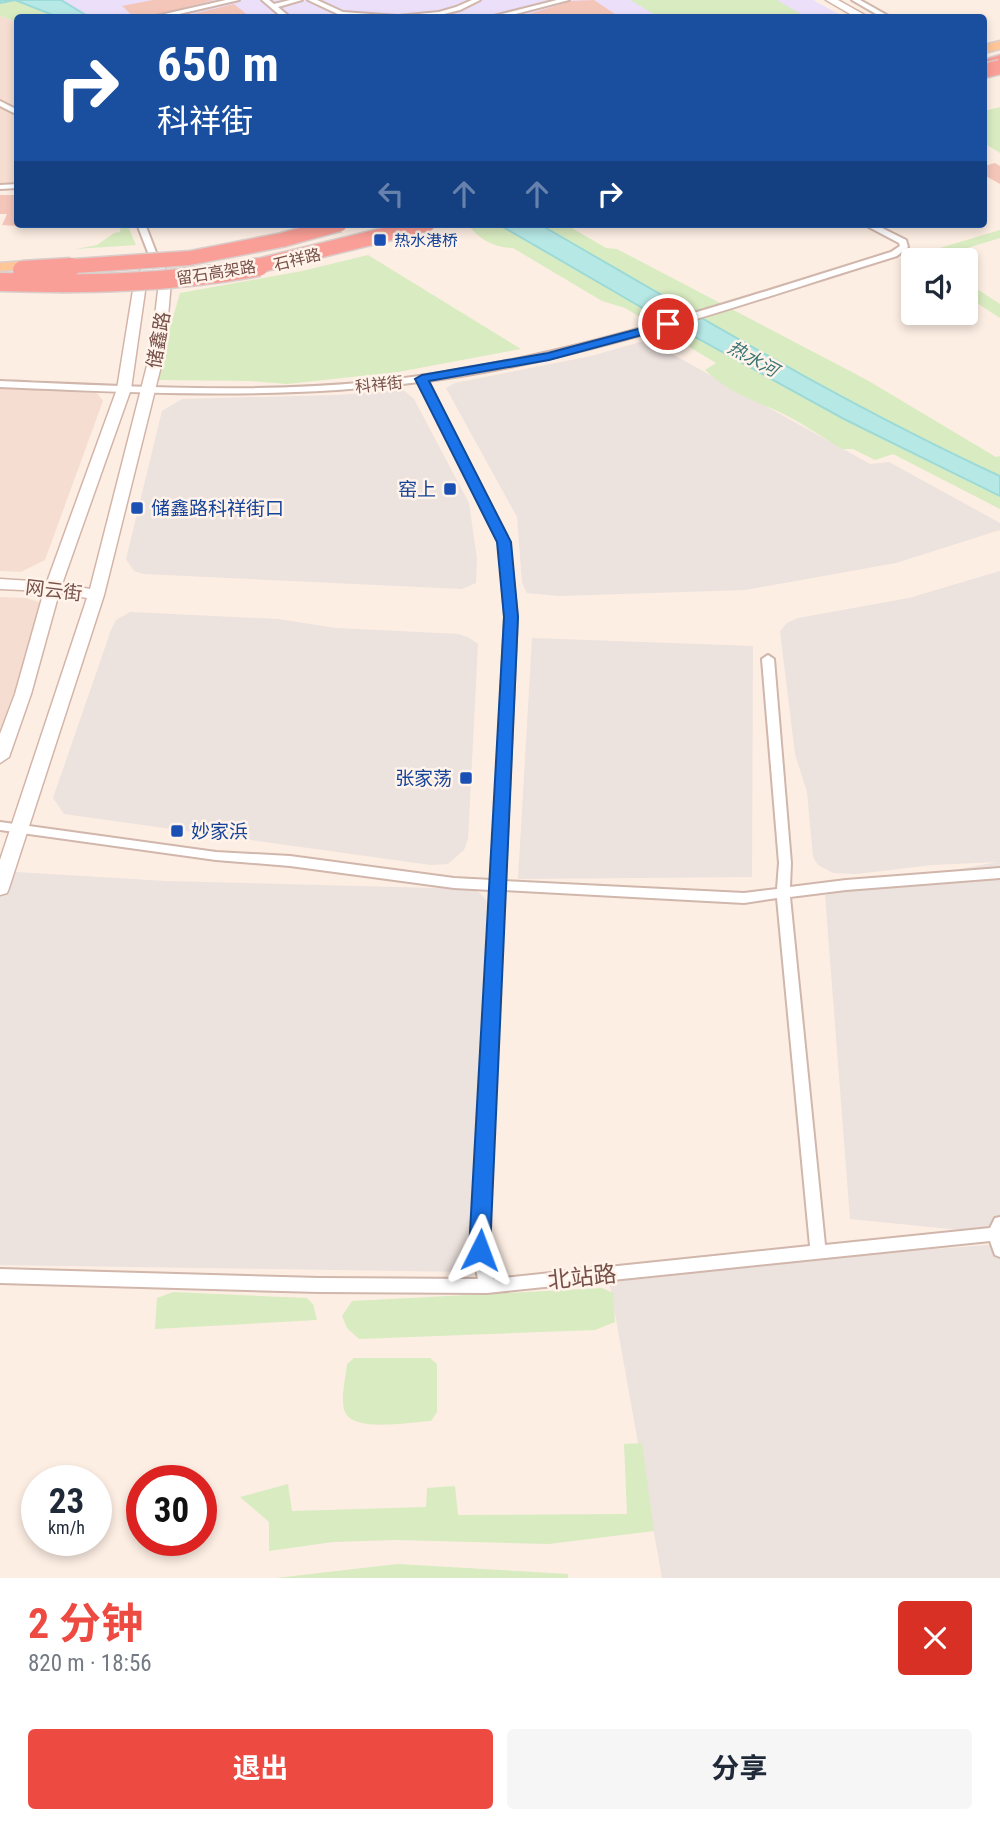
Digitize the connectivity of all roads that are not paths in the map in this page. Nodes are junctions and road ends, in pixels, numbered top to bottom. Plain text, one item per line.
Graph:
1 (236, 0) edge
2 (265, 0) edge
3 (299, 0) edge
4 (311, 0) edge
5 (477, 0) edge
6 (566, 0) edge
7 (825, 0) edge
8 (831, 0) edge
9 (855, 0) edge
10 (272, 6) junction
11 (169, 14) edge
12 (283, 14) edge
13 (342, 14) edge
14 (448, 14) edge
15 (506, 14) edge
16 (851, 14) edge
17 (857, 14) edge
18 (881, 14) edge
19 (143, 228) edge
20 (322, 228) edge
21 (327, 228) edge
22 (355, 228) edge
23 (381, 228) edge
24 (410, 228) edge
25 (412, 228) edge
26 (875, 228) edge
27 (153, 255) junction
28 (0, 271) edge
29 (165, 282) junction
30 (0, 284) edge
31 (140, 285) junction
32 (422, 379) junction
33 (0, 384) edge
34 (124, 388) junction
35 (148, 391) junction
36 (0, 584) edge
37 (52, 591) junction
38 (0, 592) edge
39 (96, 595) junction
40 (768, 659) dead end
41 (0, 757) edge
42 (0, 826) edge
43 (20, 828) junction
44 (1000, 873) edge
45 (498, 885) junction
46 (0, 888) edge
47 (783, 893) junction
48 (998, 1236) edge
49 (818, 1253) junction
50 (0, 1276) edge
51 (487, 1286) junction

1 - 11 street
2 - 10 street
3 - 10 street
4 - 13 street
5 - 14 street
6 - 15 street
7 - 16 street
8 - 17 street
9 - 18 street
10 - 12 street
19 - 27 street
20 - 27 main road, 石祥路
21 - 28 highway, 留石高架路, bridge
22 - 28 highway, 留石高架路
23 - 30 highway, 留石高架路, bridge
24 - 30 highway, 留石高架路, bridge
25 - 29 main road, 石祥路
26 - 32 street, 科祥街
27 - 28 main road, 石祥路
27 - 29 street, 储鑫路
27 - 31 street, 储鑫路
29 - 31 main road, 石祥路
29 - 35 street, 储鑫路
30 - 31 main road, 石祥路
31 - 34 street, 储鑫路
32 - 35 street, 科祥街
32 - 45 street
33 - 34 street, 科祥街
34 - 35 street, 科祥街
34 - 37 street, 储鑫路
35 - 39 street, 储鑫路
36 - 37 street, 网云街
37 - 38 street, 网云街
37 - 39 street, 网云街
37 - 41 street, 储鑫路
39 - 43 street, 储鑫路
40 - 47 street
42 - 43 street
43 - 45 street
43 - 46 street, 储鑫路
44 - 47 street
45 - 47 street
45 - 51 street
47 - 49 street
48 - 49 street, 北站路
49 - 51 street, 北站路
50 - 51 street, 北站路

